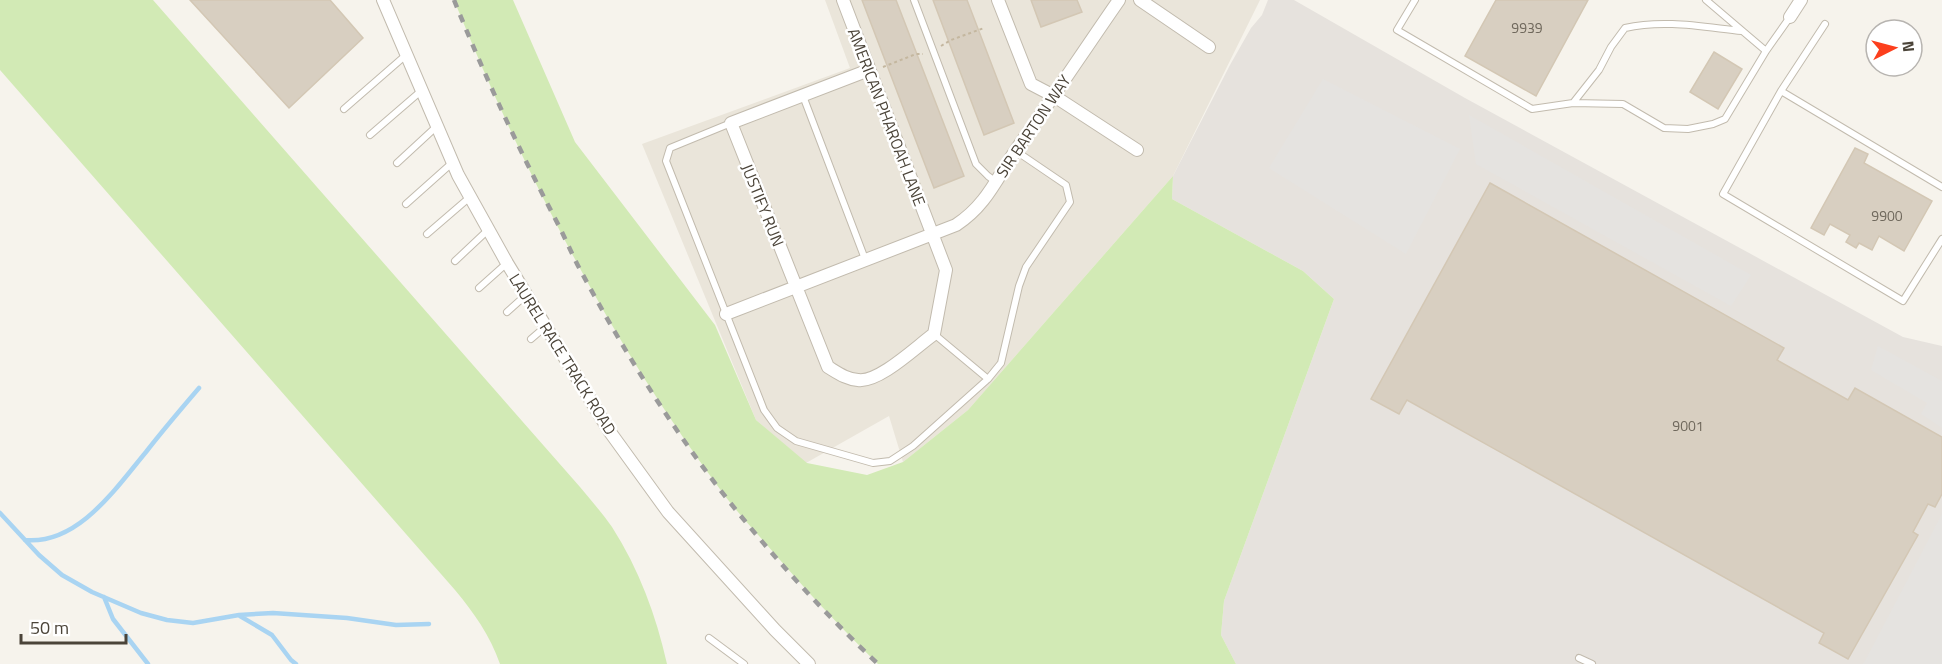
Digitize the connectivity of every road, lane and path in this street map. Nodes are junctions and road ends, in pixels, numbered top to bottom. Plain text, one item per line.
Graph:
1 (382, 0) edge
2 (843, 0) edge
3 (914, 0) edge
4 (998, 0) edge
5 (1119, 0) edge
6 (1140, 0) edge
7 (1415, 0) edge
8 (1706, 0) edge
9 (1801, 0) edge
10 (1790, 17) joint
11 (1825, 24) dead end
12 (984, 28) dead end
13 (1742, 32) junction
14 (1209, 47) dead end
15 (938, 48) dead end
16 (1766, 51) junction
17 (928, 52) dead end
18 (406, 54) junction
19 (874, 69) junction
20 (422, 91) junction
21 (1781, 91) junction
22 (802, 95) junction
23 (1054, 96) junction
24 (1573, 103) junction
25 (344, 110) dead end
26 (731, 123) junction
27 (437, 126) junction
28 (370, 135) dead end
29 (1016, 150) junction
30 (1137, 150) dead end
31 (452, 162) junction
32 (397, 163) dead end
33 (996, 182) junction
34 (1942, 187) edge
35 (470, 196) junction
36 (406, 204) dead end
37 (488, 230) junction
38 (932, 233) junction
39 (427, 234) dead end
40 (1942, 239) edge
41 (865, 260) junction
42 (455, 261) dead end
43 (507, 263) junction
44 (796, 286) junction
45 (479, 288) dead end
46 (526, 295) junction
47 (507, 312) dead end
48 (726, 314) junction
49 (545, 327) junction
50 (934, 334) junction
51 (531, 339) dead end
52 (988, 379) junction
53 (709, 638) dead end
54 (1579, 658) dead end
55 (744, 664) edge
56 (809, 664) edge
57 (1592, 664) edge

1 - 18 street, LAUREL RACE TRACK ROAD
2 - 19 street, AMERICAN PHAROAH LANE
3 - 33 lane
4 - 23 street
5 - 23 street, SIR BARTON WAY
6 - 14 street
7 - 24 lane
8 - 13 lane
9 - 10 street
10 - 16 lane
11 - 21 lane
12 - 15 path
13 - 16 lane
13 - 24 lane
16 - 24 lane
17 - 19 path
18 - 20 street, LAUREL RACE TRACK ROAD
18 - 25 lane
19 - 22 street
19 - 38 street, AMERICAN PHAROAH LANE
20 - 27 street, LAUREL RACE TRACK ROAD
20 - 28 lane
21 - 34 lane
21 - 40 lane
22 - 26 street
22 - 41 lane
23 - 29 street, SIR BARTON WAY
23 - 30 street
26 - 44 street, JUSTIFY RUN
26 - 48 lane
27 - 31 street, LAUREL RACE TRACK ROAD
27 - 32 lane
29 - 33 street, SIR BARTON WAY
29 - 52 lane
31 - 35 street, LAUREL RACE TRACK ROAD
31 - 36 lane
33 - 38 street, SIR BARTON WAY
35 - 37 street, LAUREL RACE TRACK ROAD
35 - 39 lane
37 - 42 lane
37 - 43 street, LAUREL RACE TRACK ROAD
38 - 41 street, SIR BARTON WAY
38 - 50 street, AMERICAN PHAROAH LANE
41 - 44 street, SIR BARTON WAY
43 - 45 lane
43 - 46 street, LAUREL RACE TRACK ROAD
44 - 48 street, SIR BARTON WAY
44 - 50 street, JUSTIFY RUN
46 - 47 lane
46 - 49 street, LAUREL RACE TRACK ROAD
48 - 52 lane
49 - 51 lane
49 - 56 street, LAUREL RACE TRACK ROAD
50 - 52 lane
53 - 55 lane
54 - 57 lane

